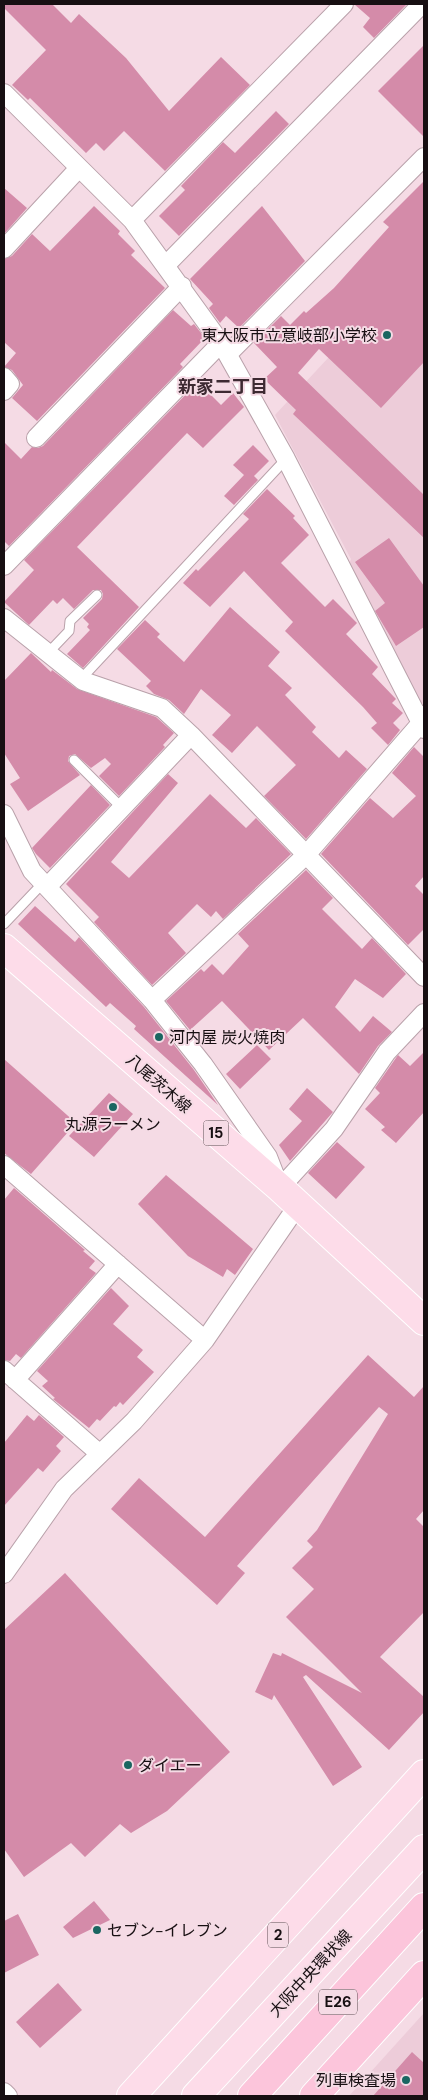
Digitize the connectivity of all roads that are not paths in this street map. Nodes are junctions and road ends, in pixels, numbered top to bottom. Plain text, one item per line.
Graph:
1 (344, 4) edge
2 (422, 4) edge
3 (4, 93) edge
4 (424, 157) edge
5 (78, 168) junction
6 (132, 220) junction
7 (4, 249) edge
8 (166, 264) junction
9 (182, 286) junction
10 (224, 348) junction
11 (4, 377) edge
12 (4, 391) edge
13 (36, 438) dead end
14 (286, 459) junction
15 (4, 566) edge
16 (97, 595) dead end
17 (4, 618) edge
18 (48, 653) junction
19 (81, 679) junction
20 (423, 722) edge
21 (191, 735) junction
22 (74, 760) dead end
23 (121, 807) junction
24 (4, 814) edge
25 (306, 855) junction
26 (45, 885) junction
27 (4, 924) edge
28 (4, 948) edge
29 (424, 977) edge
30 (152, 1000) junction
31 (424, 1013) edge
32 (4, 1165) edge
33 (289, 1196) junction
34 (118, 1264) junction
35 (424, 1321) edge
36 (205, 1340) junction
37 (10, 1375) edge
38 (100, 1454) junction
39 (4, 1574) edge
40 (424, 1774) edge
41 (424, 1849) edge
42 (424, 1907) edge
43 (424, 1975) edge
44 (4, 2092) edge
45 (8, 2096) edge
46 (131, 2096) edge
47 (196, 2096) edge
48 (252, 2096) edge
49 (314, 2096) edge

1 - 6 street
2 - 8 street
3 - 5 street
4 - 10 street
5 - 6 street
5 - 7 street
6 - 8 street
8 - 9 street
9 - 10 street
9 - 13 street
10 - 14 street
10 - 15 street
11 - 12 street
14 - 19 lane
14 - 20 street
16 - 18 lane
17 - 18 street
18 - 19 street
19 - 21 street
20 - 25 street
21 - 23 street
21 - 25 street
22 - 23 lane
23 - 26 street
24 - 26 street
25 - 29 street
25 - 30 street
26 - 27 lane
26 - 30 street
28 - 33 main road, 八尾茨木線 / 15
30 - 33 street
31 - 33 street
32 - 34 street
33 - 35 main road, 八尾茨木線 / 15
33 - 36 street
34 - 36 street
34 - 37 street
36 - 38 street
37 - 38 street
38 - 39 street
40 - 46 main road, 2
41 - 47 main road, 大阪中央環状線
42 - 48 highway, E26
43 - 49 highway, E26
44 - 45 street

